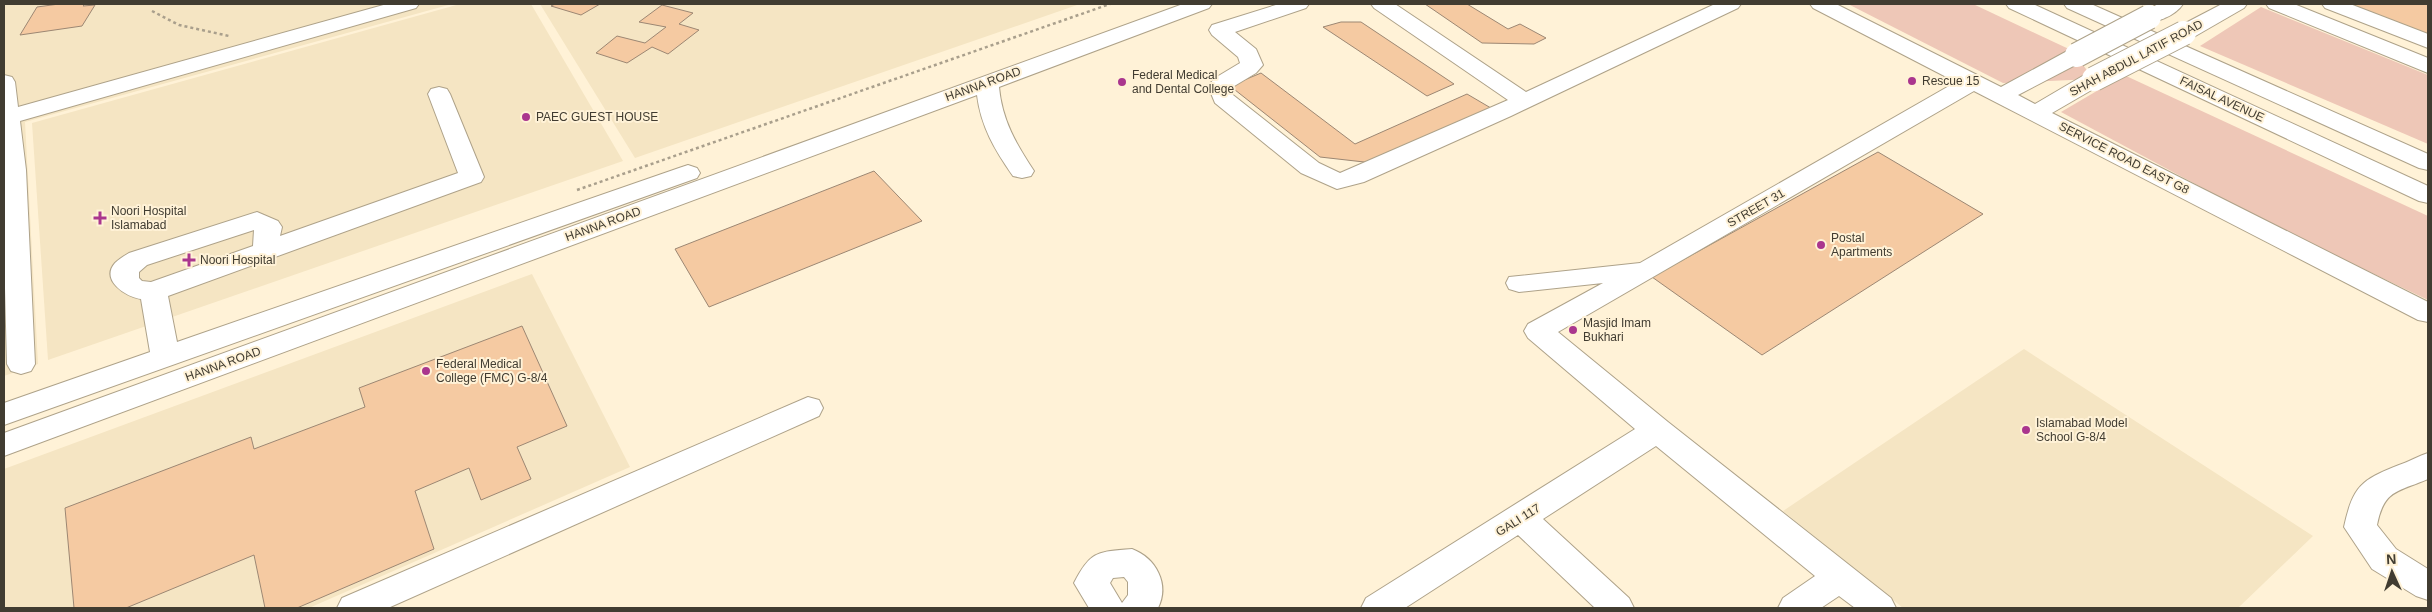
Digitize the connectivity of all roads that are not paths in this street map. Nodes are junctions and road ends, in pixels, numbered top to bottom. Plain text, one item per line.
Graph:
1 (409, 4) edge
2 (1154, 4) edge
3 (1202, 4) edge
4 (1298, 4) edge
5 (1381, 4) edge
6 (1731, 4) edge
7 (1820, 4) edge
8 (2016, 4) edge
9 (2074, 4) edge
10 (2173, 4) edge
11 (2237, 4) edge
12 (2276, 4) edge
13 (2332, 4) edge
14 (2428, 42) edge
15 (1025, 60) junction
16 (2428, 66) edge
17 (4, 82) edge
18 (1973, 82) junction
19 (986, 83) junction
20 (439, 94) dead end
21 (2000, 96) junction
22 (1521, 101) junction
23 (2035, 113) junction
24 (9, 117) junction
25 (2428, 163) edge
26 (1022, 170) dead end
27 (9, 172) edge
28 (2428, 195) edge
29 (9, 234) edge
30 (265, 250) junction
31 (1648, 270) junction
32 (1518, 284) dead end
33 (153, 292) junction
34 (12, 306) edge
35 (2428, 312) edge
36 (166, 356) junction
37 (20, 364) dead end
38 (808, 408) dead end
39 (4, 414) edge
40 (1657, 430) junction
41 (4, 445) edge
42 (2428, 465) edge
43 (1522, 518) junction
44 (1840, 577) junction
45 (2428, 586) edge
46 (354, 608) edge
47 (1108, 608) edge
48 (1137, 608) edge
49 (1378, 608) edge
50 (1617, 608) edge
51 (1795, 608) edge
52 (1879, 608) edge

1 - 24 street
2 - 15 street, HANNA ROAD
3 - 15 street, HANNA ROAD
4 - 22 street
5 - 22 street
6 - 22 street
7 - 18 street, SERVICE ROAD EAST G8
8 - 28 street, FAISAL AVENUE
9 - 25 street, FAISAL AVENUE
10 - 21 street, bridge
11 - 23 street, SHAH ABDUL LATIF ROAD, bridge
12 - 16 street
13 - 14 street
15 - 19 street, HANNA ROAD
15 - 36 street, HANNA ROAD
17 - 24 street
18 - 21 street, SERVICE ROAD EAST G8
18 - 31 street, STREET 31
19 - 26 street
19 - 41 street, HANNA ROAD
20 - 30 street
21 - 23 street, SERVICE ROAD EAST G8
23 - 35 street, SERVICE ROAD EAST G8
24 - 27 street
27 - 29 street
29 - 34 street
30 - 33 street
30 - 33 street
31 - 32 street
31 - 40 street, STREET 31
33 - 36 street
34 - 37 street
36 - 39 street, HANNA ROAD
38 - 46 street
40 - 43 street, GALI 117
40 - 44 street
42 - 45 street
43 - 49 street, GALI 117
43 - 50 street
44 - 51 street
44 - 52 street
47 - 48 street

